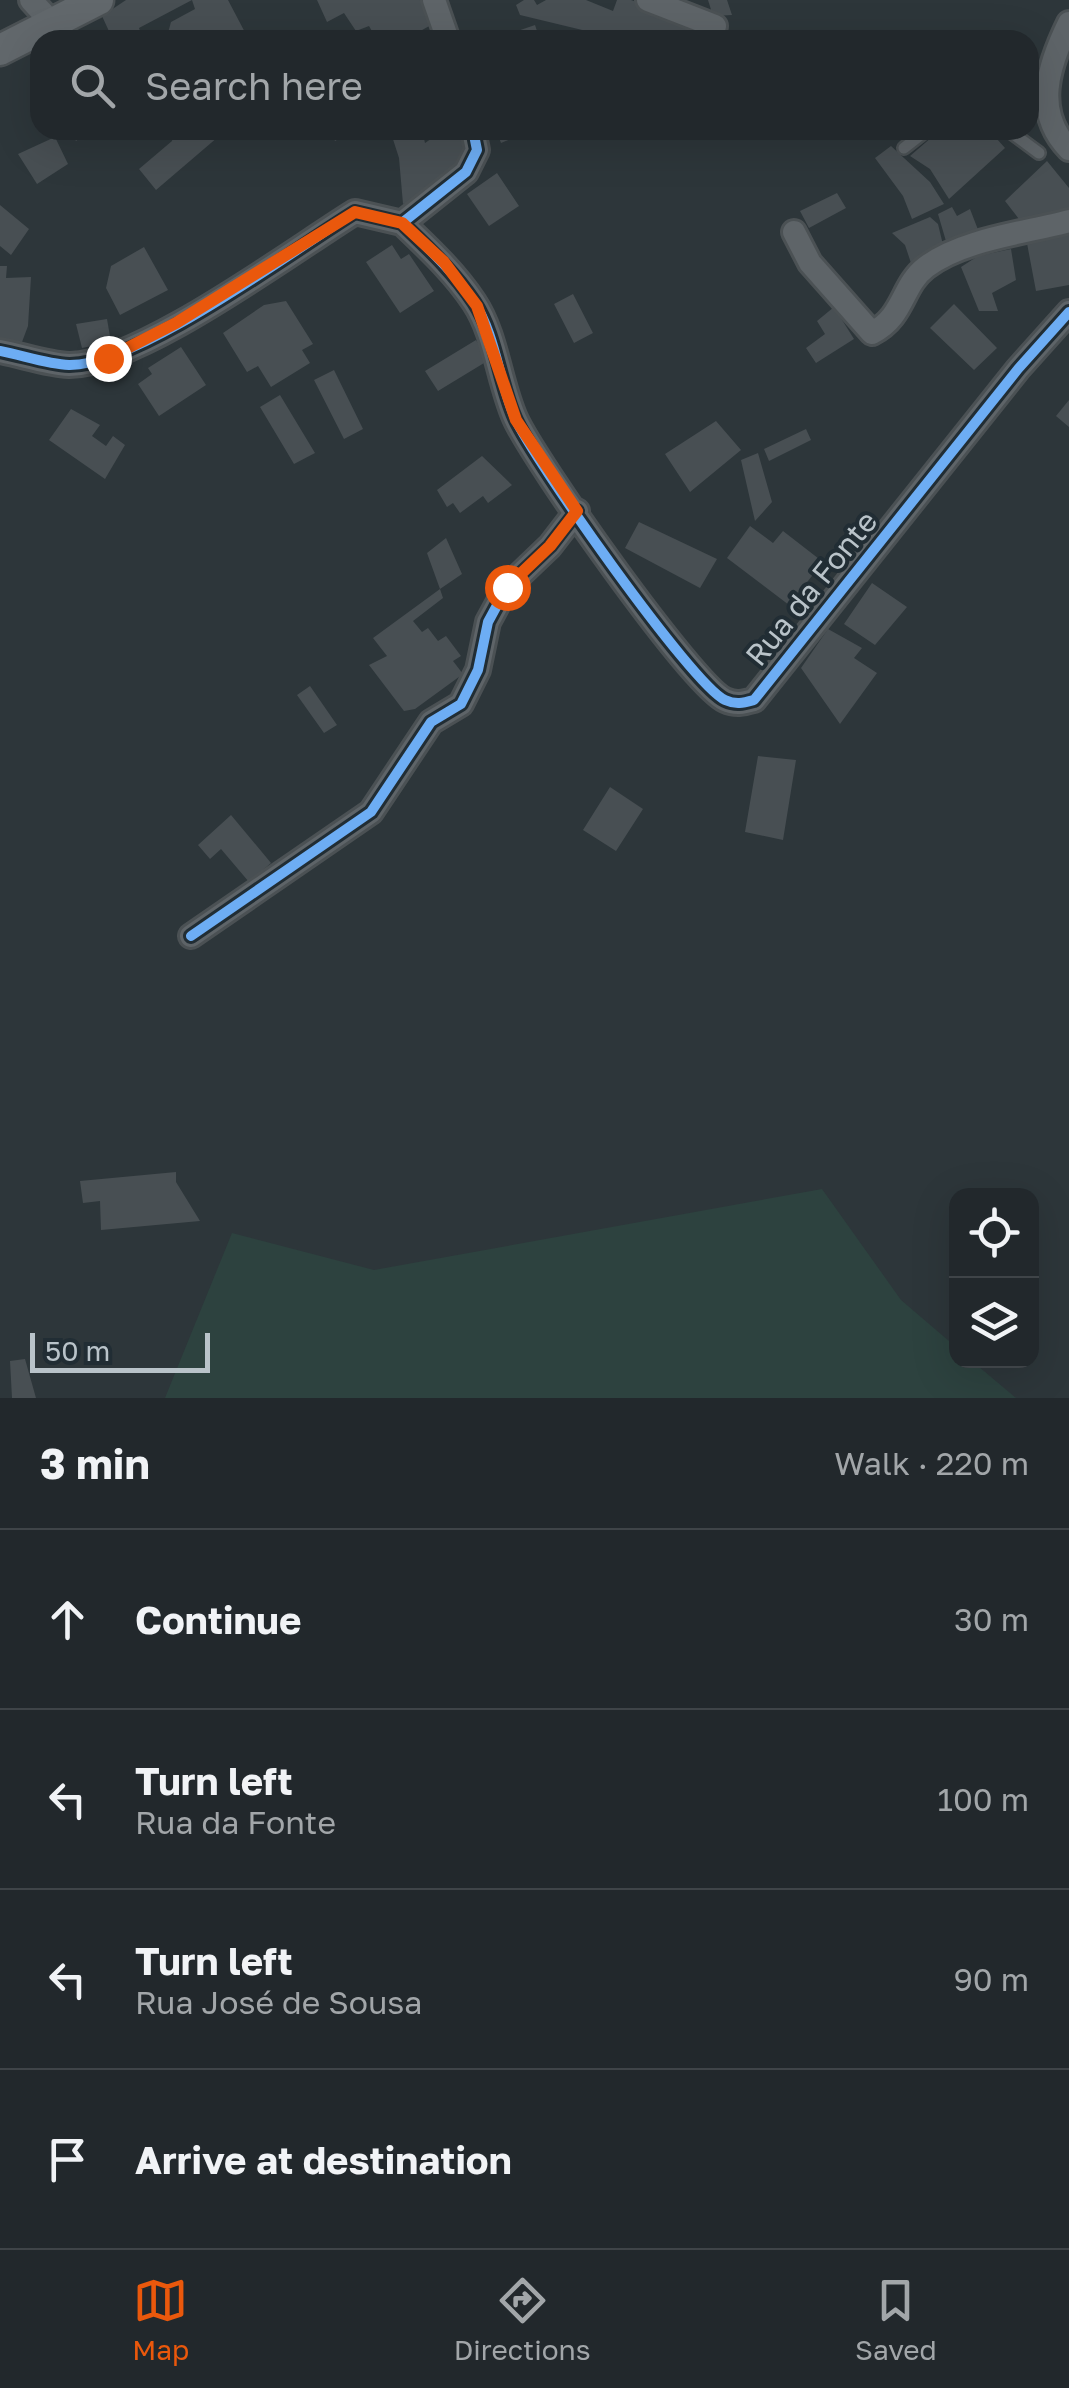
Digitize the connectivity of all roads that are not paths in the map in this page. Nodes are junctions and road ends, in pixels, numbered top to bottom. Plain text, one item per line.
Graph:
1 (30, 0) edge
2 (98, 0) edge
3 (434, 0) edge
4 (648, 0) edge
5 (52, 22) junction
6 (1069, 23) edge
7 (714, 26) dead end
8 (37, 30) edge
9 (444, 30) edge
10 (30, 34) edge
11 (0, 50) edge
12 (476, 140) edge
13 (914, 140) edge
14 (1022, 140) edge
15 (904, 148) dead end
16 (1069, 150) edge
17 (1039, 152) dead end
18 (1069, 222) edge
19 (402, 223) junction
20 (794, 232) dead end
21 (1069, 312) edge
22 (0, 350) edge
23 (577, 511) junction
24 (191, 936) dead end

1 - 5 street
2 - 5 main road
3 - 9 street
4 - 7 street
5 - 8 main road
6 - 16 street
10 - 11 main road
12 - 19 street
13 - 15 lane
14 - 17 lane
18 - 20 street
19 - 22 street
19 - 23 street, Rua da Fonte
21 - 23 street, Rua da Fonte
23 - 24 street

